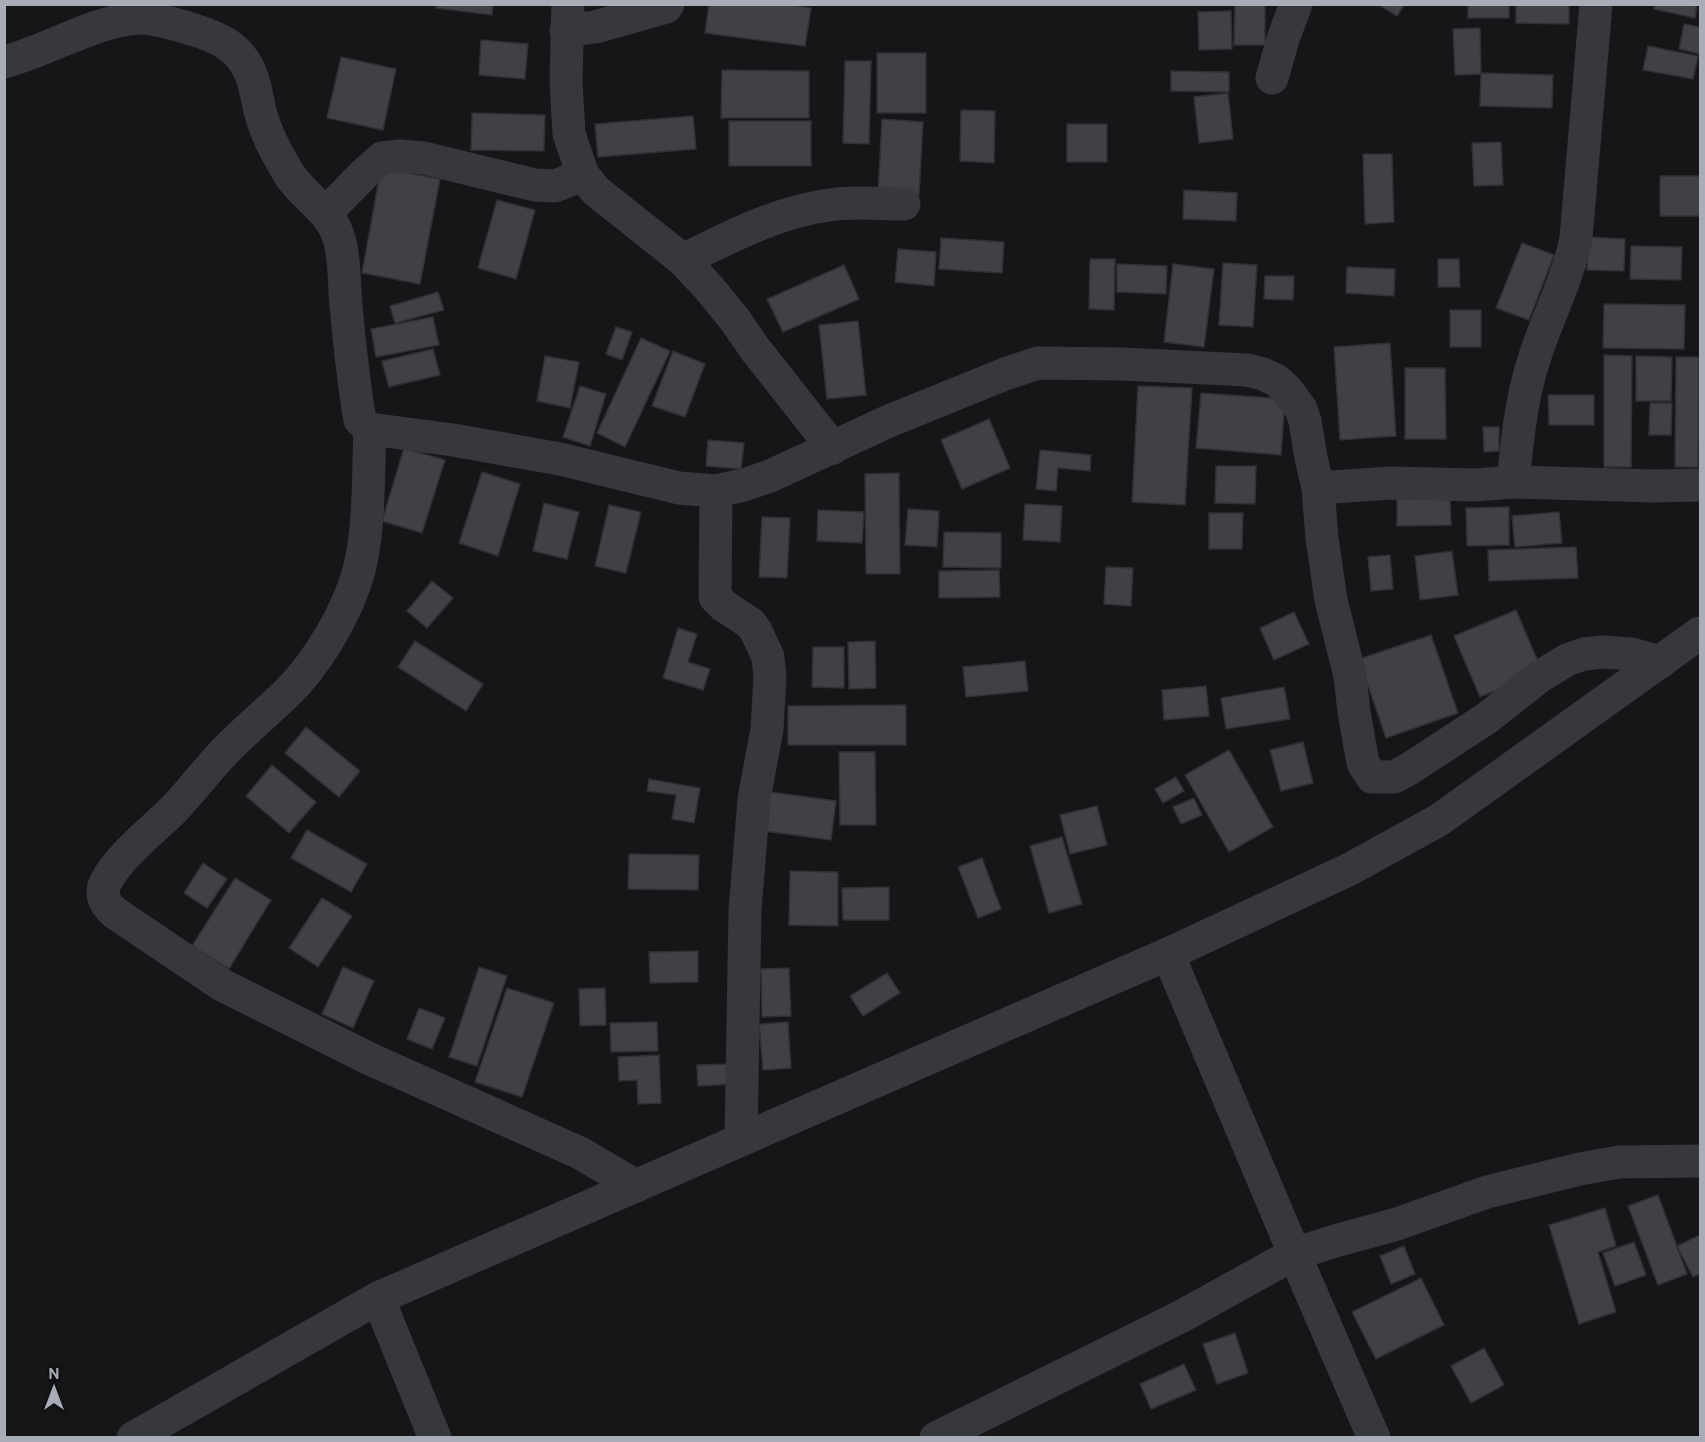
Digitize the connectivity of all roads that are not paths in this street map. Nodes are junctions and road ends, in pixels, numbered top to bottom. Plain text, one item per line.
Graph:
1 (668, 4) edge
2 (1296, 4) edge
3 (1596, 4) edge
4 (567, 18) edge
5 (4, 62) edge
6 (1272, 78) dead end
7 (583, 175) junction
8 (904, 204) dead end
9 (327, 213) junction
10 (683, 260) junction
11 (370, 429) junction
12 (833, 448) junction
13 (1513, 482) junction
14 (1701, 485) edge
15 (1318, 488) junction
16 (716, 491) junction
17 (1701, 633) edge
18 (1661, 662) junction
19 (1168, 954) junction
20 (741, 1140) junction
21 (1701, 1161) edge
22 (636, 1186) junction
23 (1294, 1254) junction
24 (378, 1299) junction
25 (133, 1437) edge
26 (435, 1437) edge
27 (936, 1437) edge
28 (1374, 1437) edge

1 - 4 street
2 - 6 street
3 - 13 street
4 - 7 street
5 - 9 street
7 - 9 street
7 - 10 street
8 - 10 street
9 - 11 street
10 - 12 street
11 - 16 street
11 - 22 street
12 - 15 street
12 - 16 street
13 - 14 street
13 - 15 street
15 - 18 street
16 - 20 street
17 - 18 street
18 - 19 street
19 - 20 street
19 - 23 street
20 - 22 street
21 - 23 street
22 - 24 street
23 - 27 street
23 - 28 street
24 - 25 street
24 - 26 street

